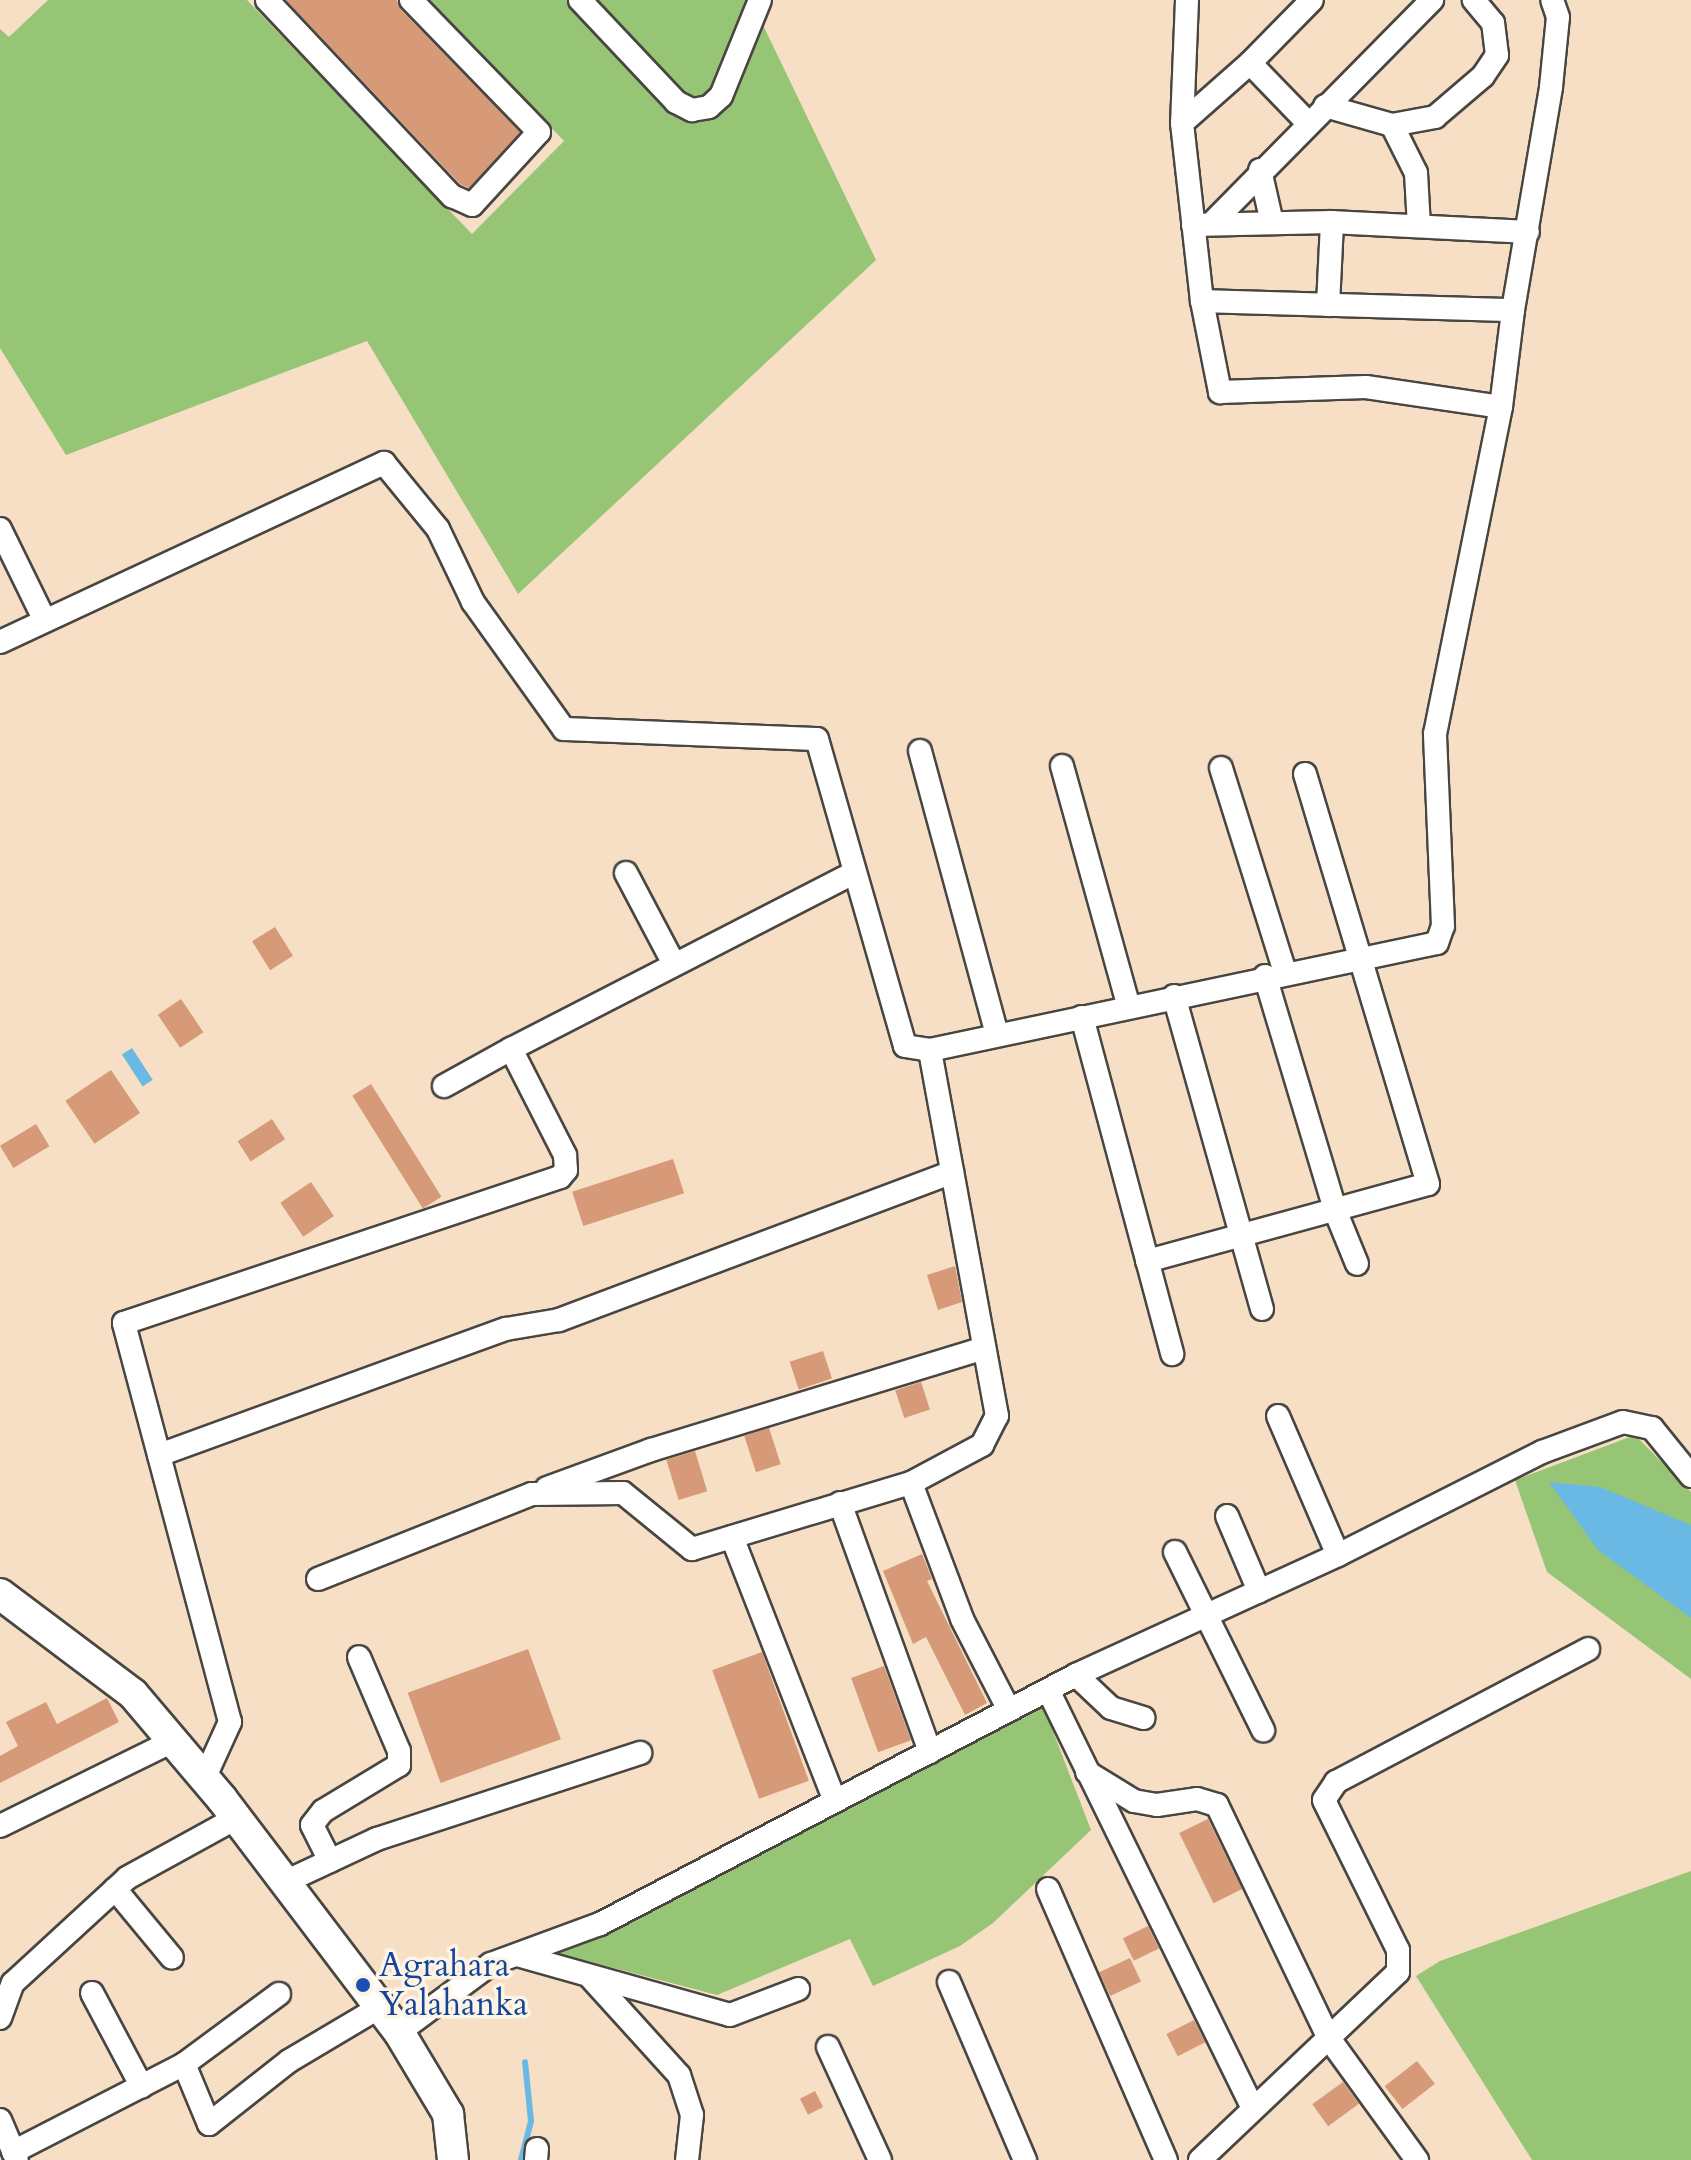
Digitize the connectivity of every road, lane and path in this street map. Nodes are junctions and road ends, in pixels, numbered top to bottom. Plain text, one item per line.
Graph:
1 (267, 0) edge
2 (411, 0) edge
3 (580, 0) edge
4 (760, 0) edge
5 (1312, 0) edge
6 (1432, 0) edge
7 (1474, 0) edge
8 (1552, 0) edge
9 (1185, 1) edge
10 (1250, 63) junction
11 (1325, 106) junction
12 (1182, 123) junction
13 (1308, 123) junction
14 (1392, 125) junction
15 (1260, 170) junction
16 (1332, 222) junction
17 (1272, 223) junction
18 (1202, 224) junction
19 (1419, 226) junction
20 (1528, 232) junction
21 (1202, 301) junction
22 (1328, 305) junction
23 (1513, 310) junction
24 (1501, 407) junction
25 (0, 529) edge
26 (45, 621) junction
27 (0, 642) edge
28 (920, 751) dead end
29 (1062, 766) dead end
30 (1221, 768) dead end
31 (1305, 774) dead end
32 (626, 873) dead end
33 (854, 873) junction
34 (1360, 956) junction
35 (674, 964) junction
36 (1275, 974) junction
37 (1174, 996) junction
38 (1129, 1007) junction
39 (1082, 1017) junction
40 (997, 1035) junction
41 (511, 1049) junction
42 (930, 1050) junction
43 (444, 1086) dead end
44 (952, 1172) junction
45 (1335, 1210) junction
46 (1241, 1235) junction
47 (1147, 1261) junction
48 (1357, 1264) dead end
49 (1262, 1309) dead end
50 (984, 1348) junction
51 (1172, 1354) dead end
52 (1278, 1416) dead end
53 (159, 1455) junction
54 (1691, 1476) edge
55 (911, 1483) junction
56 (532, 1494) junction
57 (840, 1503) junction
58 (1227, 1516) dead end
59 (732, 1537) junction
60 (1175, 1552) dead end
61 (1338, 1555) junction
62 (318, 1579) dead end
63 (1259, 1591) junction
64 (0, 1594) edge
65 (1209, 1614) junction
66 (1588, 1649) dead end
67 (359, 1657) dead end
68 (1076, 1675) junction
69 (1048, 1690) junction
70 (1009, 1710) junction
71 (1143, 1718) dead end
72 (1263, 1730) dead end
73 (173, 1741) junction
74 (930, 1752) junction
75 (640, 1753) dead end
76 (1087, 1772) junction
77 (204, 1779) junction
78 (835, 1801) junction
79 (236, 1818) junction
80 (0, 1826) edge
81 (330, 1861) junction
82 (285, 1882) junction
83 (115, 1889) junction
84 (1048, 1889) dead end
85 (517, 1955) junction
86 (172, 1958) dead end
87 (589, 1976) junction
88 (949, 1982) dead end
89 (798, 1989) dead end
90 (92, 1993) dead end
91 (279, 1994) dead end
92 (380, 2007) junction
93 (0, 2018) edge
94 (399, 2032) junction
95 (1328, 2037) junction
96 (828, 2047) dead end
97 (184, 2064) junction
98 (142, 2087) junction
99 (1252, 2107) junction
100 (0, 2120) edge
101 (15, 2156) edge
102 (453, 2160) edge
103 (687, 2160) edge
104 (880, 2160) edge
105 (1025, 2160) edge
106 (1166, 2160) edge
107 (1200, 2160) edge
108 (1417, 2160) edge

1 - 2 street
3 - 4 street
5 - 10 street
6 - 11 street
7 - 14 street
8 - 20 street
9 - 12 street
10 - 12 street
10 - 13 street
11 - 13 street
11 - 14 street
12 - 18 street
13 - 15 street
14 - 19 street
15 - 17 street
15 - 18 street
16 - 17 street
16 - 19 street
16 - 22 street
17 - 18 street
18 - 21 street
19 - 20 street
20 - 23 street
21 - 22 street
21 - 24 street
22 - 23 street
23 - 24 street
24 - 34 street
25 - 26 street
26 - 27 street
26 - 33 street
28 - 40 street
29 - 38 street
30 - 36 street
31 - 34 street
32 - 35 street
33 - 35 street
33 - 42 street
34 - 36 street
34 - 45 street
35 - 41 street
36 - 37 street
36 - 45 street
37 - 38 street
37 - 46 street
38 - 39 street
39 - 40 street
39 - 47 street
40 - 42 street
41 - 43 street
41 - 53 street
42 - 44 street
44 - 50 street
44 - 53 street
45 - 46 street
45 - 48 street
46 - 47 street
46 - 49 street
47 - 51 street
50 - 55 street
50 - 56 street
52 - 61 street
53 - 77 street
54 - 61 street
55 - 57 street
55 - 70 street
56 - 59 street
56 - 62 street
57 - 59 street
57 - 74 street
58 - 63 street
59 - 78 street
60 - 65 street
61 - 63 street
63 - 65 street
64 - 73 street
65 - 68 street
65 - 72 street
66 - 95 street
67 - 81 street
68 - 69 street
68 - 71 street
69 - 70 street
69 - 76 street
70 - 74 street
73 - 77 street
73 - 80 street
74 - 78 street
75 - 81 street
76 - 95 street
76 - 99 street
77 - 79 street
78 - 85 street
79 - 82 street
79 - 83 street
81 - 82 street
82 - 92 street
83 - 86 street
83 - 93 street
84 - 106 street
85 - 87 street
85 - 94 street
87 - 89 street
87 - 103 street
88 - 105 street
90 - 98 street
91 - 97 street
92 - 94 street
92 - 97 street
94 - 102 street
95 - 99 street
95 - 108 street
96 - 104 street
97 - 98 street
98 - 101 street
99 - 107 street
100 - 101 street

